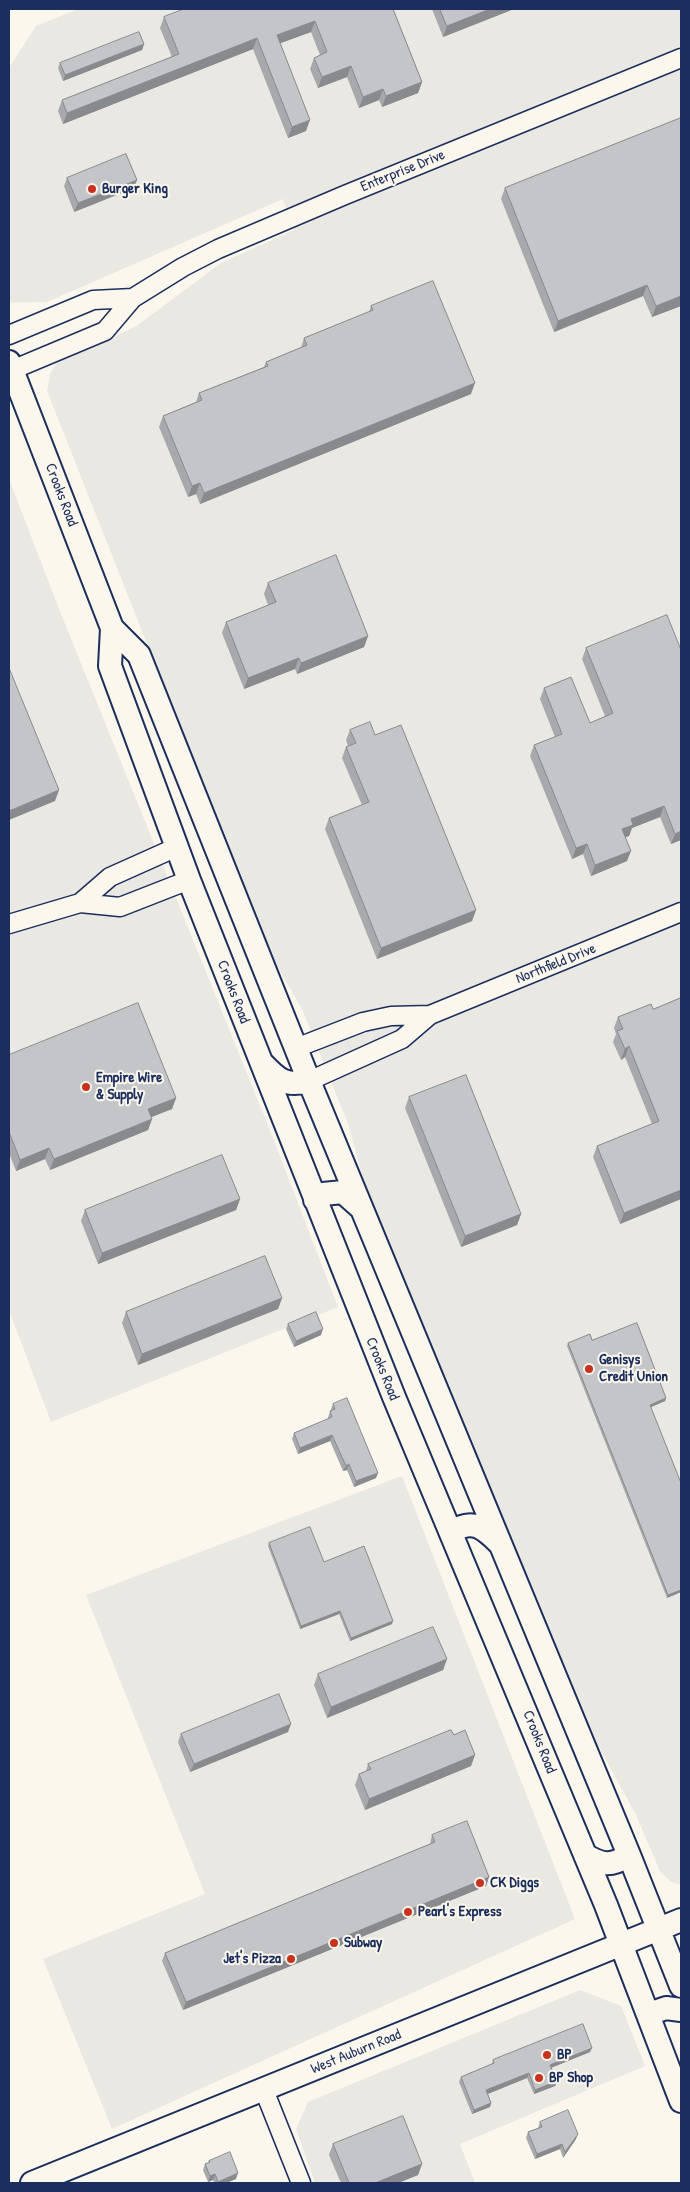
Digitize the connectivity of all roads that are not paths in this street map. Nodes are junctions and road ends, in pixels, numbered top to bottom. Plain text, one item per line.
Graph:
1 (681, 58) edge
2 (133, 298) junction
3 (9, 335) edge
4 (10, 366) edge
5 (112, 628) junction
6 (178, 848) junction
7 (225, 871) junction
8 (189, 880) junction
9 (80, 903) junction
10 (681, 912) edge
11 (9, 924) edge
12 (430, 1015) junction
13 (296, 1048) junction
14 (260, 1061) junction
15 (309, 1081) junction
16 (315, 1200) junction
17 (362, 1209) junction
18 (451, 1533) junction
19 (500, 1545) junction
20 (586, 1855) junction
21 (630, 1855) junction
22 (681, 1920) edge
23 (660, 1929) junction
24 (622, 1944) junction
25 (681, 1986) edge
26 (681, 2010) edge
27 (649, 2014) junction
28 (264, 2090) junction
29 (681, 2102) edge
30 (32, 2183) edge
31 (301, 2183) edge

1 - 2 street, Enterprise Drive
2 - 3 street, Enterprise Drive
2 - 4 street, Enterprise Drive
4 - 5 main road, Crooks Road
5 - 6 main road, Crooks Road
5 - 7 main road, Crooks Road
6 - 7 main road
6 - 8 main road, Crooks Road
6 - 9 street
7 - 13 main road, Crooks Road
8 - 9 street
8 - 14 main road, Crooks Road
9 - 11 street
10 - 12 street, Northfield Drive
12 - 13 street, Northfield Drive
12 - 15 street, Northfield Drive
13 - 15 main road, Crooks Road
14 - 15 main road
14 - 16 main road, Crooks Road
15 - 17 main road, Crooks Road
16 - 17 main road
16 - 18 main road, Crooks Road
17 - 19 main road, Crooks Road
18 - 19 main road
18 - 20 main road, Crooks Road
19 - 21 main road, Crooks Road
20 - 21 main road
20 - 24 main road, Crooks Road
21 - 23 main road, Crooks Road
22 - 23 main road, West Auburn Road
23 - 24 main road, West Auburn Road
23 - 25 main road, Crooks Road
24 - 27 main road, Crooks Road
24 - 28 main road, West Auburn Road
26 - 27 main road
27 - 29 main road, Crooks Road
28 - 30 main road, West Auburn Road
28 - 31 street

